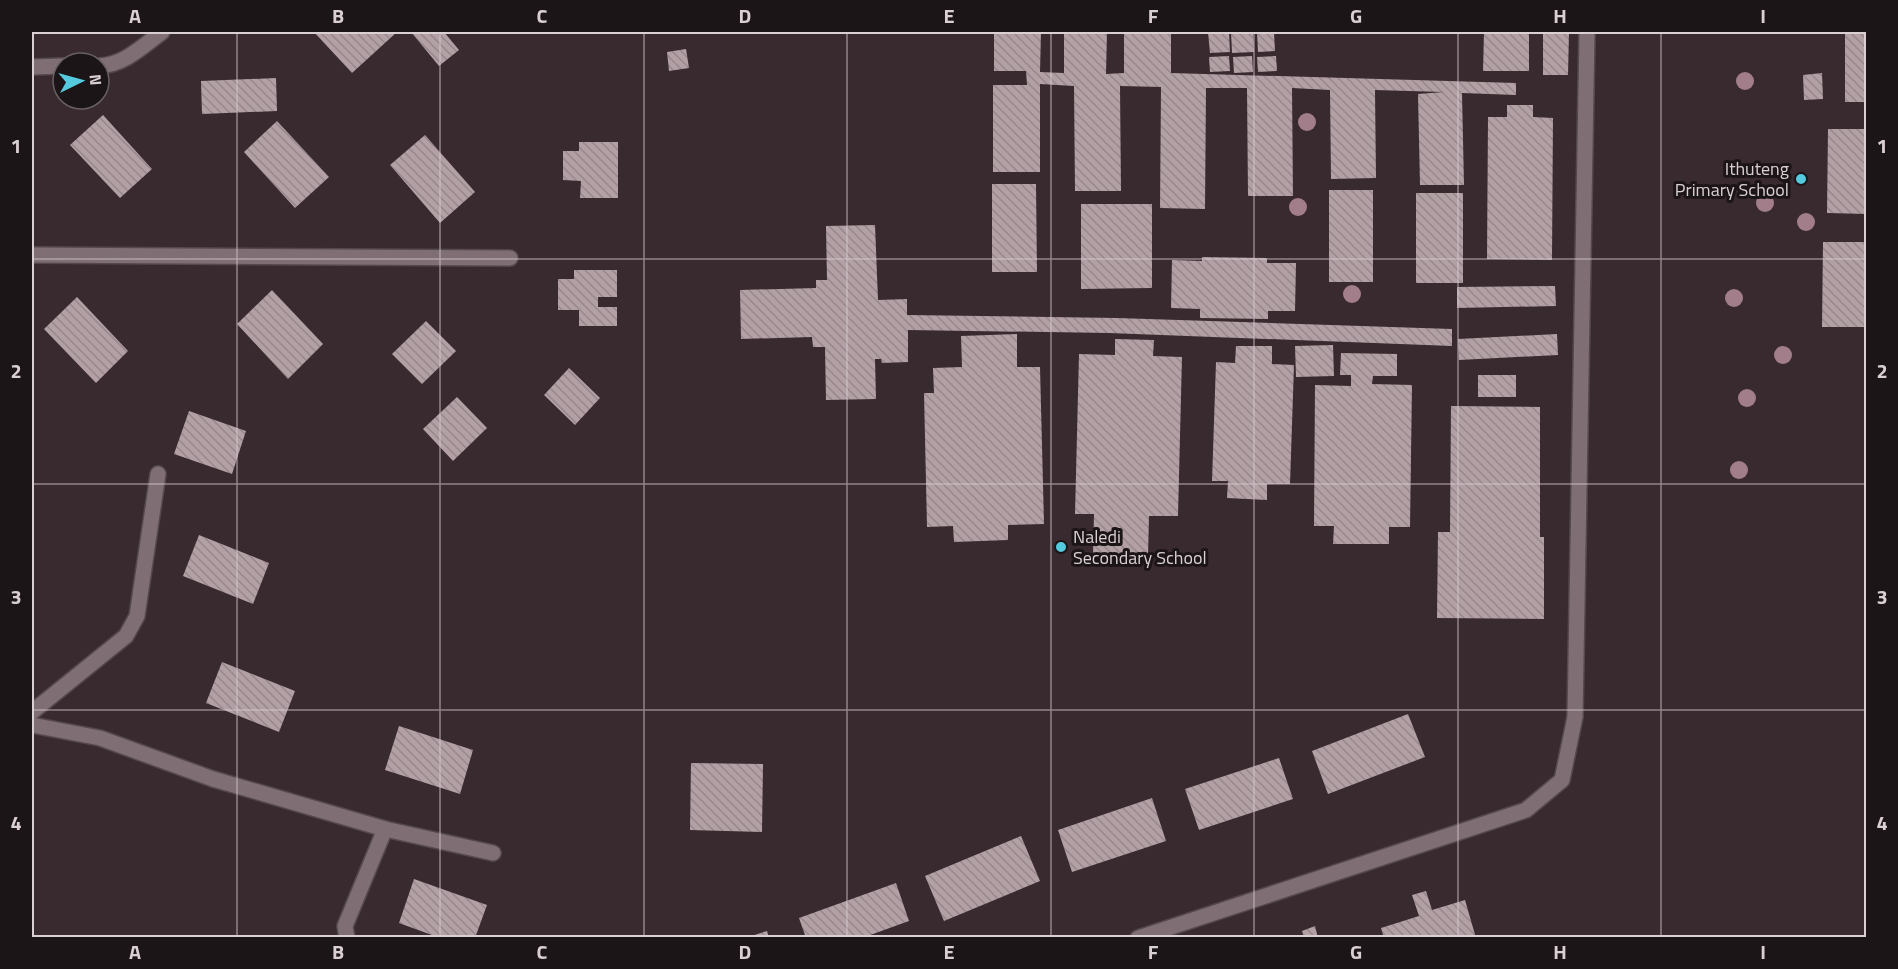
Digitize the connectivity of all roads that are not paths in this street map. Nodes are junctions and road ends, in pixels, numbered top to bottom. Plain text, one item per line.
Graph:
1 (162, 32) edge
2 (1587, 32) edge
3 (111, 63) edge
4 (51, 66) edge
5 (32, 67) edge
6 (32, 255) edge
7 (510, 258) dead end
8 (158, 474) dead end
9 (32, 712) edge
10 (32, 725) edge
11 (385, 829) junction
12 (493, 853) dead end
13 (347, 938) edge
14 (1138, 938) edge

1 - 3 street
2 - 14 street
4 - 5 street
6 - 7 street
8 - 9 street
10 - 11 street
11 - 12 street
11 - 13 street

